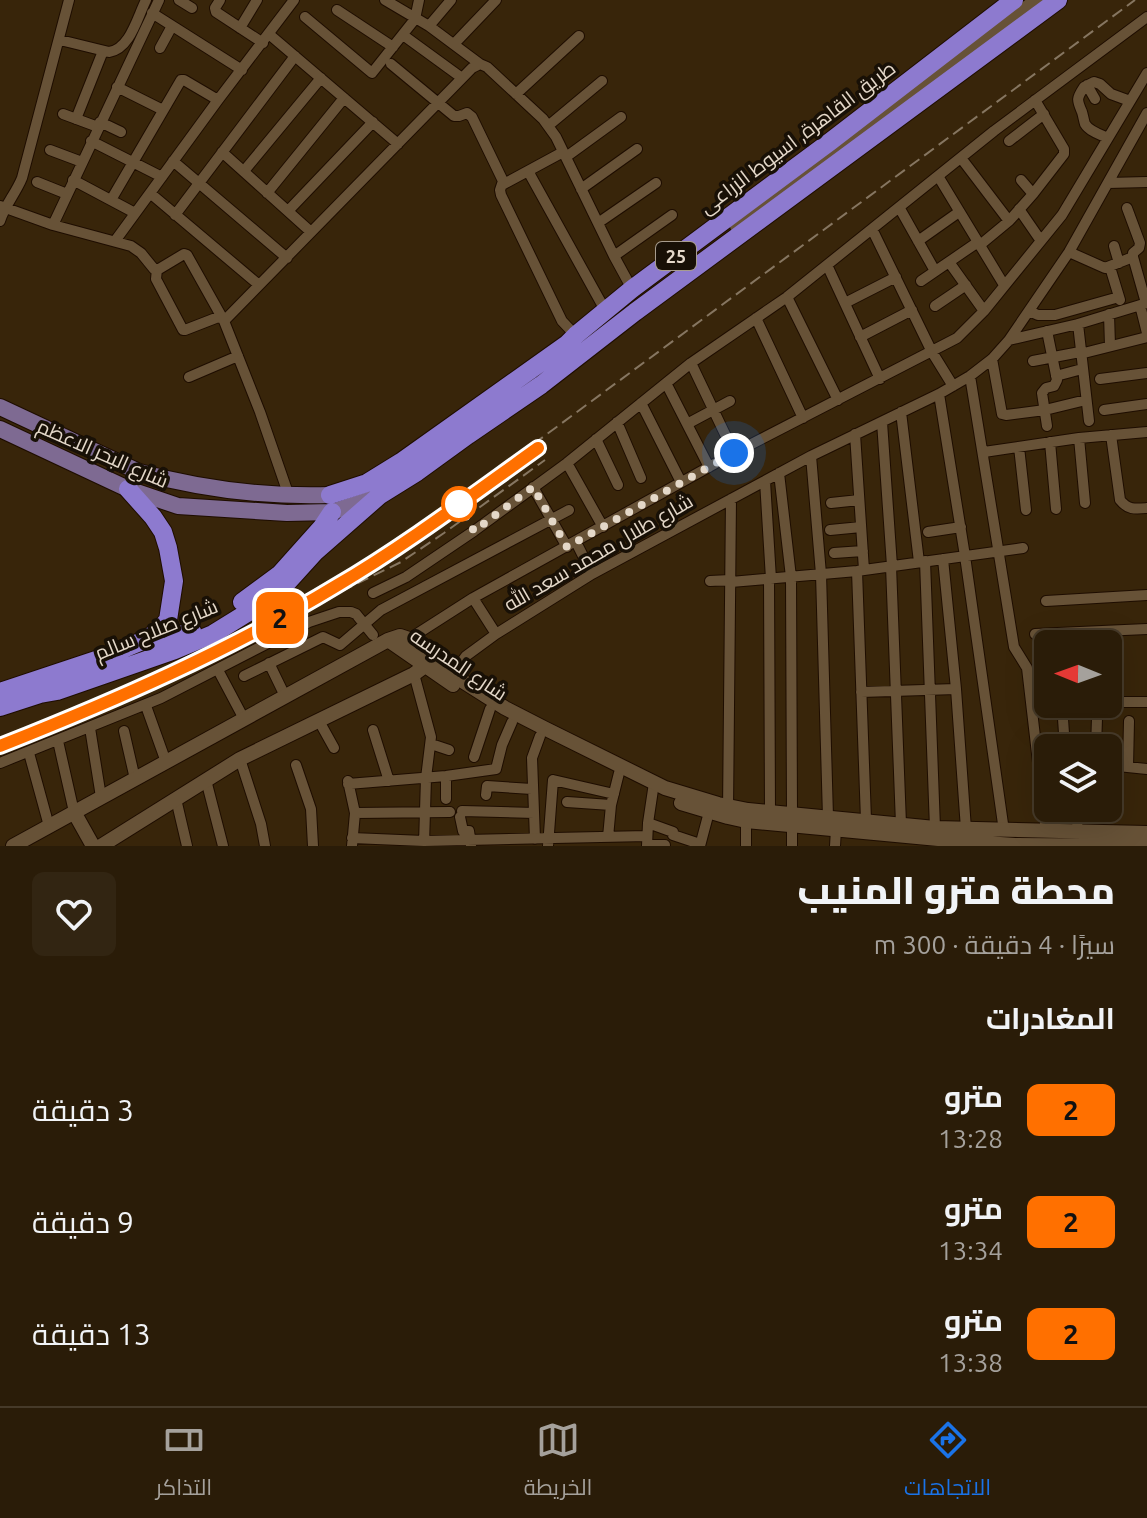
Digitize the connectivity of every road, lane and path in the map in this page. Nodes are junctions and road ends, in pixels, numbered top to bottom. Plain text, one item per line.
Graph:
1 (69, 0) edge
2 (146, 0) edge
3 (159, 0) edge
4 (179, 0) edge
5 (257, 0) edge
6 (294, 0) edge
7 (385, 0) edge
8 (419, 0) edge
9 (451, 0) edge
10 (496, 0) edge
11 (1014, 0) edge
12 (1037, 0) edge
13 (1047, 0) edge
14 (1058, 0) edge
15 (217, 5) edge
16 (192, 8) dead end
17 (337, 10) dead end
18 (152, 13) junction
19 (305, 17) dead end
20 (1147, 17) edge
21 (415, 19) junction
22 (172, 26) junction
23 (429, 26) junction
24 (240, 28) junction
25 (403, 35) junction
26 (579, 36) dead end
27 (266, 39) junction
28 (60, 40) junction
29 (454, 44) junction
30 (393, 47) junction
31 (160, 48) dead end
32 (103, 51) junction
33 (295, 56) junction
34 (391, 64) dead end
35 (480, 64) junction
36 (242, 70) junction
37 (1072, 73) junction
38 (1147, 73) edge
39 (321, 78) junction
40 (462, 78) junction
41 (602, 81) dead end
42 (1085, 86) junction
43 (117, 87) junction
44 (516, 94) junction
45 (344, 98) junction
46 (1095, 99) dead end
47 (218, 100) junction
48 (1035, 100) junction
49 (1130, 101) junction
50 (439, 102) junction
51 (163, 110) junction
52 (1147, 113) edge
53 (63, 114) dead end
54 (1044, 114) junction
55 (621, 117) dead end
56 (76, 119) junction
57 (373, 122) junction
58 (99, 124) junction
59 (548, 126) junction
60 (121, 132) dead end
61 (1110, 135) junction
62 (91, 141) junction
63 (1009, 141) dead end
64 (1131, 143) junction
65 (398, 144) junction
66 (637, 149) dead end
67 (50, 150) dead end
68 (222, 152) junction
69 (565, 155) junction
70 (961, 158) junction
71 (173, 161) junction
72 (82, 162) junction
73 (133, 162) junction
74 (244, 171) junction
75 (528, 171) junction
76 (938, 176) junction
77 (162, 177) junction
78 (73, 180) junction
79 (1021, 180) dead end
80 (37, 182) dead end
81 (199, 182) junction
82 (1147, 182) edge
83 (656, 183) dead end
84 (1108, 183) junction
85 (502, 185) junction
86 (581, 189) junction
87 (150, 193) junction
88 (267, 193) junction
89 (67, 194) junction
90 (1033, 194) junction
91 (111, 200) junction
92 (2, 206) edge
93 (899, 207) junction
94 (1127, 208) dead end
95 (1019, 209) junction
96 (288, 211) junction
97 (959, 212) junction
98 (135, 213) junction
99 (175, 215) junction
100 (672, 215) dead end
101 (766, 215) junction
102 (0, 221) edge
103 (1009, 221) junction
104 (598, 223) junction
105 (53, 225) junction
106 (872, 229) junction
107 (1142, 229) edge
108 (311, 232) junction
109 (115, 241) junction
110 (918, 241) junction
111 (1041, 241) junction
112 (979, 244) junction
113 (1114, 246) dead end
114 (1069, 252) junction
115 (614, 256) junction
116 (1133, 257) junction
117 (287, 258) junction
118 (949, 262) junction
119 (827, 265) junction
120 (1115, 265) junction
121 (157, 269) junction
122 (935, 271) junction
123 (896, 277) junction
124 (921, 281) dead end
125 (259, 285) junction
126 (966, 285) junction
127 (1004, 285) junction
128 (632, 289) junction
129 (787, 297) junction
130 (1119, 297) junction
131 (845, 303) junction
132 (1145, 303) edge
133 (935, 306) dead end
134 (605, 310) junction
135 (912, 310) junction
136 (1123, 310) junction
137 (984, 311) junction
138 (1029, 311) junction
139 (1109, 314) junction
140 (222, 318) junction
141 (756, 318) junction
142 (1078, 324) junction
143 (1047, 331) junction
144 (1147, 335) edge
145 (860, 337) junction
146 (575, 340) junction
147 (1009, 340) junction
148 (1110, 346) junction
149 (1080, 353) junction
150 (238, 356) junction
151 (935, 356) junction
152 (1052, 356) junction
153 (992, 359) junction
154 (1033, 361) dead end
155 (691, 363) junction
156 (1082, 369) junction
157 (1147, 373) edge
158 (970, 376) junction
159 (1056, 376) junction
160 (189, 377) dead end
161 (880, 379) junction
162 (1100, 379) dead end
163 (666, 383) junction
164 (953, 386) junction
165 (939, 394) junction
166 (838, 400) junction
167 (1086, 400) junction
168 (730, 401) dead end
169 (641, 403) junction
170 (1147, 404) edge
171 (0, 407) edge
172 (713, 410) junction
173 (1045, 410) junction
174 (1104, 410) dead end
175 (901, 412) junction
176 (803, 418) junction
177 (1089, 421) dead end
178 (617, 422) junction
179 (882, 422) junction
180 (687, 424) junction
181 (1047, 426) dead end
182 (0, 429) edge
183 (1147, 432) edge
184 (855, 434) junction
185 (1111, 435) junction
186 (1079, 438) junction
187 (596, 439) junction
188 (1050, 442) junction
189 (1019, 447) junction
190 (984, 452) junction
191 (734, 453) junction
192 (811, 456) junction
193 (567, 463) junction
194 (709, 467) junction
195 (779, 473) junction
196 (150, 476) junction
197 (641, 478) dead end
198 (765, 481) junction
199 (681, 482) junction
200 (185, 484) junction
201 (618, 485) dead end
202 (533, 487) junction
203 (136, 492) junction
204 (380, 495) junction
205 (289, 496) junction
206 (731, 499) junction
207 (859, 500) junction
208 (331, 503) junction
209 (831, 503) dead end
210 (1085, 503) dead end
211 (178, 506) junction
212 (1147, 508) edge
213 (1056, 509) dead end
214 (569, 510) dead end
215 (1026, 510) dead end
216 (551, 519) junction
217 (784, 524) junction
218 (767, 526) junction
219 (603, 527) junction
220 (861, 527) junction
221 (961, 527) junction
222 (830, 530) dead end
223 (928, 532) dead end
224 (572, 544) junction
225 (1023, 548) dead end
226 (863, 551) junction
227 (1000, 551) junction
228 (834, 553) dead end
229 (965, 556) junction
230 (943, 559) junction
231 (922, 562) junction
232 (891, 566) junction
233 (860, 570) junction
234 (592, 574) junction
235 (821, 574) junction
236 (791, 577) junction
237 (770, 579) junction
238 (710, 581) dead end
239 (730, 581) junction
240 (373, 593) dead end
241 (1147, 595) edge
242 (473, 598) junction
243 (1046, 601) dead end
244 (363, 624) junction
245 (1147, 629) edge
246 (1122, 630) edge
247 (496, 634) junction
248 (373, 635) dead end
249 (409, 639) junction
250 (388, 640) junction
251 (142, 648) junction
252 (269, 663) junction
253 (218, 670) junction
254 (419, 670) junction
255 (244, 676) dead end
256 (458, 683) junction
257 (956, 689) junction
258 (930, 690) junction
259 (57, 691) junction
260 (896, 691) junction
261 (0, 692) edge
262 (861, 692) junction
263 (285, 696) junction
264 (1122, 702) edge
265 (1147, 702) edge
266 (146, 706) junction
267 (0, 707) edge
268 (490, 709) junction
269 (1097, 718) dead end
270 (244, 719) junction
271 (0, 720) edge
272 (319, 721) junction
273 (1129, 721) dead end
274 (512, 722) junction
275 (90, 728) junction
276 (373, 730) dead end
277 (124, 731) dead end
278 (1096, 734) edge
279 (540, 736) junction
280 (58, 741) junction
281 (431, 744) junction
282 (334, 748) dead end
283 (449, 750) dead end
284 (29, 753) junction
285 (474, 757) dead end
286 (240, 759) junction
287 (166, 762) junction
288 (0, 763) edge
289 (296, 765) dead end
290 (1122, 766) edge
291 (1128, 767) junction
292 (1147, 769) edge
293 (619, 773) junction
294 (446, 776) junction
295 (426, 778) junction
296 (135, 779) junction
297 (206, 780) junction
298 (389, 781) junction
299 (653, 787) junction
300 (532, 789) junction
301 (486, 795) dead end
302 (101, 797) junction
303 (176, 799) junction
304 (446, 799) dead end
305 (612, 800) junction
306 (567, 802) dead end
307 (74, 812) junction
308 (709, 812) junction
309 (728, 812) junction
310 (770, 812) junction
311 (355, 813) junction
312 (425, 813) junction
313 (457, 814) junction
314 (534, 818) junction
315 (792, 819) junction
316 (866, 820) junction
317 (746, 821) junction
318 (1077, 822) edge
319 (648, 823) junction
320 (832, 823) junction
321 (901, 824) junction
322 (549, 825) junction
323 (49, 826) junction
324 (1004, 831) junction
325 (1046, 831) junction
326 (1077, 831) junction
327 (1147, 833) edge
328 (938, 838) edge
329 (535, 839) junction
330 (966, 839) edge
331 (603, 840) edge
332 (887, 840) edge
333 (352, 842) edge
334 (519, 842) edge
335 (548, 842) edge
336 (577, 842) edge
337 (424, 843) edge
338 (447, 843) edge
339 (470, 843) edge
340 (496, 843) edge
341 (647, 843) edge
342 (665, 845) edge
343 (700, 845) edge
344 (13, 846) edge
345 (93, 846) edge
346 (101, 846) edge
347 (187, 846) edge
348 (223, 846) edge
349 (265, 846) edge
350 (313, 846) edge
351 (746, 846) edge
352 (792, 846) edge
353 (835, 846) edge
354 (1139, 846) edge
355 (1147, 846) edge

1 - 28 street
2 - 32 street
3 - 18 street
4 - 16 street
5 - 24 street
6 - 27 street
7 - 21 street
8 - 21 street
9 - 23 street
10 - 29 street
11 - 128 highway, طريق القاهرة, اسيوط الزراعى / 25
12 - 146 main road
13 - 101 main road
14 - 101 highway, 25
15 - 24 street
17 - 30 street
18 - 22 street
18 - 43 street
19 - 30 street
20 - 37 street
21 - 23 street
21 - 25 street
22 - 31 street
22 - 36 street
23 - 29 street
24 - 27 street
25 - 30 street
25 - 40 street
26 - 44 street
27 - 33 street
27 - 36 street
28 - 32 street
28 - 92 street
29 - 35 street
32 - 56 street
33 - 39 street
33 - 68 street
34 - 50 street
35 - 40 street
35 - 44 street
36 - 47 street
37 - 42 street
37 - 48 street
38 - 49 street, شارع طلال محمد سعد الله
39 - 45 street
39 - 74 street
40 - 50 street
41 - 59 street
42 - 46 street
42 - 49 street
42 - 61 street
43 - 51 street
43 - 58 street
44 - 59 street
45 - 57 street
45 - 88 street
47 - 51 street
47 - 71 street
48 - 54 street
48 - 70 street
49 - 61 street, شارع طلال محمد سعد الله
50 - 65 street
50 - 85 street
51 - 73 street
52 - 64 street, شارع طلال محمد سعد الله
53 - 56 street
54 - 63 street
54 - 90 street
55 - 69 street
56 - 58 street
57 - 65 street
57 - 96 street
58 - 60 street
58 - 62 street
59 - 69 street
61 - 64 street
61 - 111 street, شارع طلال محمد سعد الله
62 - 72 street
62 - 73 street
64 - 84 street, شارع طلال محمد سعد الله
65 - 108 street
66 - 86 street
67 - 72 street
68 - 74 street
68 - 81 street
69 - 75 street
69 - 86 street
70 - 76 street
70 - 103 street
71 - 77 street
71 - 81 street
72 - 78 street
73 - 77 street
73 - 91 street
74 - 88 street
75 - 85 street
75 - 134 street
76 - 93 street
76 - 97 street
77 - 87 street
78 - 89 street
78 - 91 street
79 - 90 street
80 - 89 street
81 - 99 street
81 - 117 street
82 - 84 street
83 - 104 street
84 - 114 street, شارع طلال محمد سعد الله
85 - 146 street
86 - 104 street
87 - 98 street
87 - 99 street
88 - 96 street
89 - 105 street
90 - 95 street
91 - 98 street
92 - 102 street
92 - 105 street
93 - 106 street
93 - 110 street
94 - 107 street
95 - 103 street
95 - 111 street
96 - 108 street
97 - 110 street
97 - 112 street
98 - 109 street
99 - 125 street
100 - 115 street
101 - 204 highway, 25
103 - 112 street
104 - 115 street
105 - 109 street
106 - 119 street
106 - 123 street
107 - 116 street
108 - 117 street
109 - 121 street
110 - 122 street
111 - 127 street, شارع طلال محمد سعد الله
112 - 118 street
112 - 127 street
113 - 120 street
114 - 120 street
114 - 138 street, شارع طلال محمد سعد الله
115 - 128 street
116 - 120 street
116 - 132 street
117 - 125 street
118 - 122 street
118 - 126 street
119 - 129 street
119 - 131 street
120 - 130 street
121 - 140 street
121 - 140 street
122 - 124 street
123 - 131 street
123 - 135 street
125 - 140 street
126 - 133 street
126 - 137 street
127 - 137 street, شارع طلال محمد سعد الله
128 - 134 highway, طريق القاهرة, اسيوط الزراعى / 25
129 - 141 street
129 - 166 street
130 - 136 street
130 - 138 street
131 - 145 street
132 - 136 street
132 - 144 street
134 - 146 highway, طريق القاهرة, اسيوط الزراعى / 25
135 - 145 street
135 - 151 street
136 - 139 street
137 - 151 street, شارع طلال محمد سعد الله
138 - 147 street, شارع طلال محمد سعد الله
139 - 142 street
139 - 148 street
140 - 150 street
141 - 155 street
141 - 176 street
142 - 143 street
142 - 149 street
143 - 147 street
143 - 152 street
144 - 148 street
145 - 161 street
146 - 208 highway, طريق القاهرة, اسيوط الزراعى / 25
147 - 153 street, شارع طلال محمد سعد الله
148 - 149 street
149 - 152 street
149 - 156 street
150 - 160 street
150 - 205 street
151 - 161 street, شارع طلال محمد سعد الله
151 - 164 street
152 - 154 street
152 - 159 street
153 - 158 street, شارع طلال محمد سعد الله
153 - 173 street
155 - 163 street
155 - 172 street
156 - 159 street
156 - 167 street
157 - 162 street
158 - 164 street, شارع طلال محمد سعد الله
158 - 190 street
159 - 173 street
161 - 166 street, شارع طلال محمد سعد الله
163 - 169 street
163 - 180 street
164 - 165 street, شارع طلال محمد سعد الله
165 - 175 street, شارع طلال محمد سعد الله
165 - 221 street
166 - 176 street, شارع طلال محمد سعد الله
167 - 173 street
167 - 177 street
168 - 172 street
169 - 178 street
169 - 199 street
170 - 174 street
171 - 196 main road, شارع البحر الاعظم
172 - 180 street
172 - 191 street
173 - 181 street
175 - 179 street, شارع طلال محمد سعد الله
175 - 231 street
176 - 191 street, شارع طلال محمد سعد الله
178 - 187 street
178 - 197 street
179 - 184 street, شارع طلال محمد سعد الله
179 - 232 street
180 - 194 street
182 - 203 main road, شارع البحر الاعظم
183 - 185 street
184 - 192 street, شارع طلال محمد سعد الله
184 - 207 street
185 - 186 street
185 - 212 street
186 - 188 street
186 - 210 street
187 - 193 street
187 - 201 street
188 - 189 street
188 - 213 street
189 - 190 street
189 - 215 street
190 - 227 street
191 - 194 street, شارع طلال محمد سعد الله
192 - 195 street, شارع طلال محمد سعد الله
192 - 235 street
193 - 202 street
193 - 219 street
194 - 199 street, شارع طلال محمد سعد الله
195 - 198 street, شارع طلال محمد سعد الله
195 - 217 street
196 - 200 main road, شارع البحر الاعظم
196 - 203 main road
198 - 206 street, شارع طلال محمد سعد الله
198 - 218 street
199 - 219 street, شارع طلال محمد سعد الله
200 - 205 main road, شارع البحر الاعظم
200 - 211 main road
202 - 216 street
202 - 240 street
203 - 211 main road, شارع البحر الاعظم
203 - 251 highway
204 - 208 main road, شارع البحر الاعظم
204 - 251 highway, شارع صلاح سالم
205 - 208 main road, شارع البحر الاعظم
206 - 234 street, شارع طلال محمد سعد الله
206 - 239 street
207 - 209 street
207 - 220 street
208 - 211 main road, شارع البحر الاعظم
208 - 251 highway, شارع صلاح سالم
214 - 216 street
216 - 224 street
216 - 244 street
217 - 218 street
217 - 236 street
218 - 237 street
219 - 224 street, شارع طلال محمد سعد الله
220 - 222 street
220 - 226 street
221 - 223 street
221 - 229 street
224 - 234 street
224 - 242 street, شارع طلال محمد سعد الله
225 - 227 street
226 - 228 street
226 - 233 street
227 - 229 street
227 - 325 street
229 - 230 street
229 - 324 street
230 - 231 street
230 - 257 street
231 - 232 street
231 - 258 street
232 - 233 street
232 - 260 street
233 - 235 street
233 - 262 street
234 - 247 street, شارع طلال محمد سعد الله
235 - 236 street
235 - 320 street
236 - 237 street
236 - 315 street
237 - 239 street
237 - 310 street
238 - 239 street
239 - 309 street
241 - 243 street
242 - 247 street
242 - 249 street, شارع طلال محمد سعد الله
244 - 248 street
244 - 252 street
244 - 253 street
245 - 246 street
247 - 256 street, شارع طلال محمد سعد الله
249 - 250 main road, شارع المدرسه
249 - 256 main road, شارع المدرسه
250 - 254 main road, شارع المدرسه
250 - 263 main road
251 - 259 highway, شارع صلاح سالم
251 - 261 highway, شارع صلاح سالم
252 - 255 street
252 - 263 street
253 - 266 street
253 - 270 street
254 - 256 main road, شارع المدرسه
254 - 272 main road
254 - 281 street
256 - 268 main road, شارع المدرسه
256 - 299 main road, شارع المدرسه
257 - 258 street
257 - 330 street
258 - 260 street
258 - 328 street
259 - 267 highway, شارع صلاح سالم
259 - 271 highway
260 - 262 street
260 - 321 street
262 - 316 street
263 - 270 main road
264 - 265 street
266 - 275 street
266 - 287 street
268 - 274 main road, شارع المدرسه
268 - 285 street
269 - 278 street
270 - 287 main road
272 - 282 street
272 - 286 main road
273 - 291 street
274 - 279 main road, شارع المدرسه
274 - 294 street
275 - 280 street
275 - 302 street
276 - 298 street
277 - 296 street
279 - 293 main road, شارع المدرسه
279 - 300 street
280 - 284 street
280 - 307 street
281 - 283 street
281 - 295 street
284 - 288 street
284 - 323 street
286 - 297 main road
286 - 349 street
287 - 296 main road
289 - 350 street
290 - 291 street
291 - 292 street
293 - 299 main road, شارع المدرسه
293 - 305 street
294 - 295 street
294 - 304 street
295 - 298 street
295 - 312 street
296 - 302 main road
297 - 303 main road
297 - 348 street
298 - 311 street
299 - 308 main road, شارع المدرسه
299 - 309 main road, شارع المدرسه
299 - 319 street
300 - 301 street
300 - 314 street
302 - 307 main road
303 - 346 main road
303 - 347 street
305 - 306 street
305 - 322 street
305 - 331 street
307 - 323 main road
307 - 345 main road
308 - 309 main road, شارع المدرسه
308 - 343 street
309 - 310 main road, شارع المدرسه
309 - 317 main road, شارع المدرسه
310 - 315 main road, شارع المدرسه
311 - 312 street
311 - 333 street
312 - 313 street
312 - 337 street
313 - 314 street
313 - 339 street
314 - 322 street
314 - 329 street
315 - 317 main road, شارع المدرسه
315 - 320 main road, شارع المدرسه
315 - 352 street
316 - 320 main road, شارع المدرسه
316 - 321 main road, شارع المدرسه
317 - 351 street
318 - 326 street
319 - 341 street
319 - 343 street
320 - 332 main road, شارع المدرسه
320 - 353 street
321 - 328 main road, شارع المدرسه
322 - 335 street
323 - 344 main road
324 - 325 main road, شارع المدرسه
324 - 330 main road, شارع المدرسه
325 - 326 main road, شارع المدرسه
326 - 327 main road, شارع المدرسه
328 - 330 main road, شارع المدرسه
328 - 332 main road, شارع المدرسه
329 - 334 street
329 - 335 street
330 - 354 main road, شارع المدرسه
331 - 336 street
331 - 341 street
333 - 337 street
334 - 340 street
335 - 336 street
337 - 338 street
338 - 339 street
339 - 340 street
341 - 342 street
354 - 355 main road, شارع المدرسه

